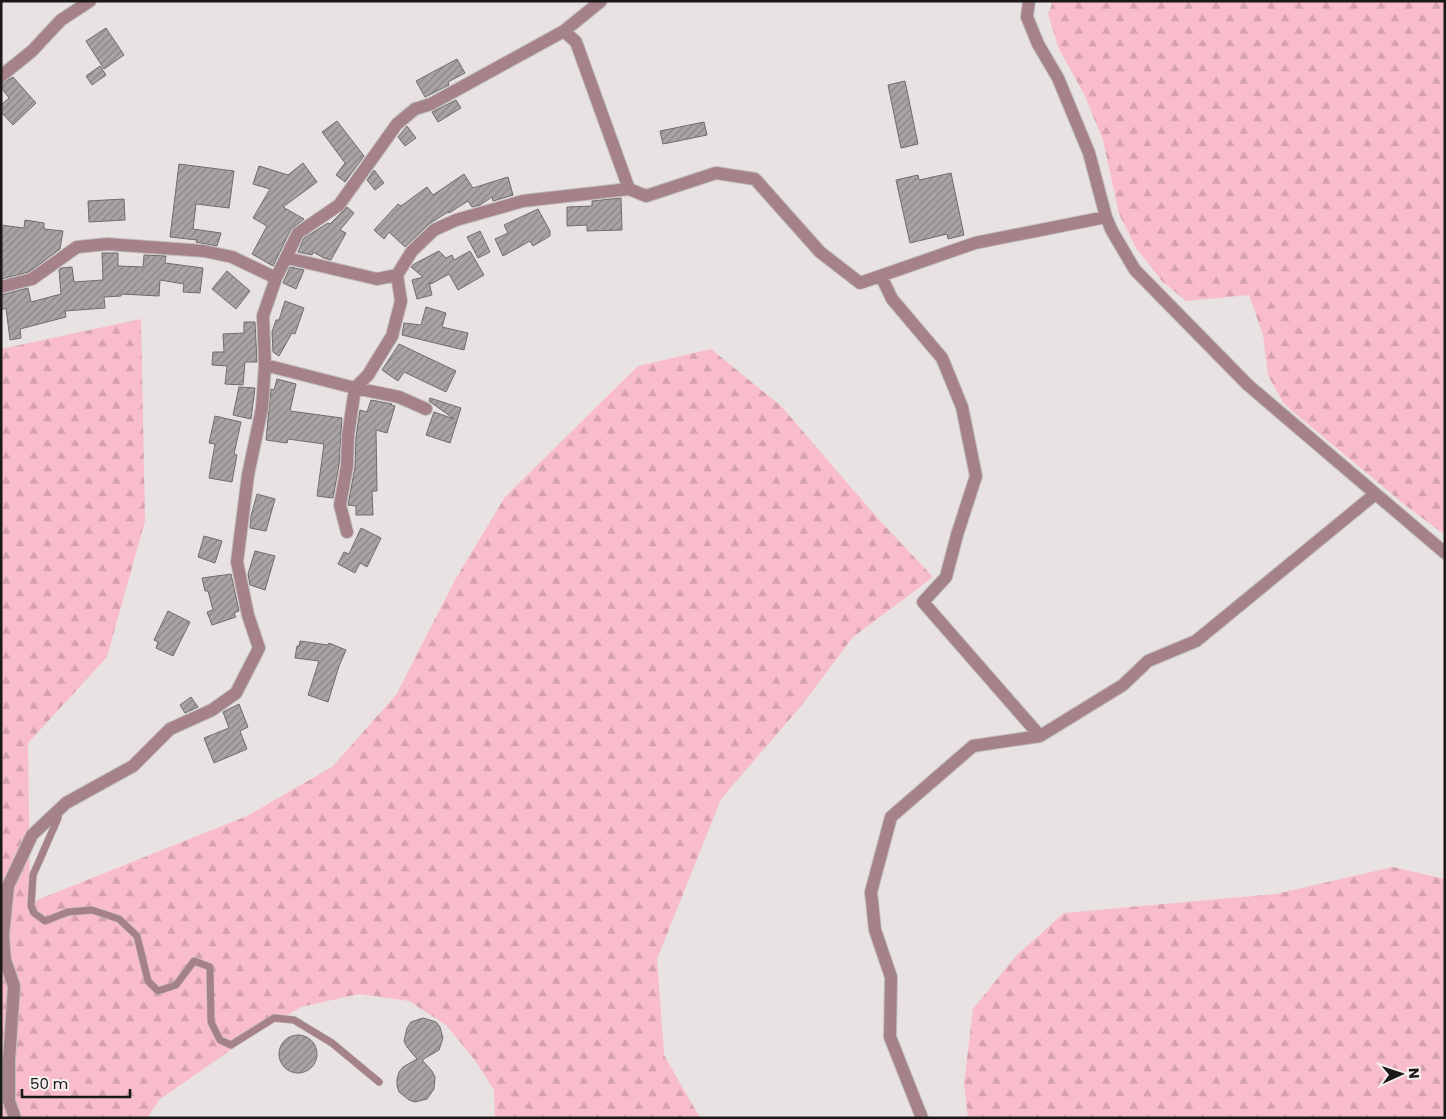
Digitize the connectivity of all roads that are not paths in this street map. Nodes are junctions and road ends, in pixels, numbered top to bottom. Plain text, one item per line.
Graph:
1 (90, 1) edge
2 (601, 1) edge
3 (1029, 1) edge
4 (564, 32) junction
5 (1, 76) edge
6 (629, 189) junction
7 (1106, 217) junction
8 (287, 258) junction
9 (397, 276) junction
10 (881, 276) junction
11 (276, 278) junction
12 (1, 287) edge
13 (265, 365) junction
14 (355, 388) junction
15 (426, 409) dead end
16 (1374, 495) junction
17 (347, 532) dead end
18 (1445, 553) edge
19 (1040, 736) junction
20 (58, 810) junction
21 (379, 1082) dead end
22 (15, 1118) edge
23 (922, 1118) edge

1 - 5 street
2 - 4 street
3 - 7 street
4 - 6 street
4 - 8 street
6 - 9 street
6 - 10 street
7 - 10 street
7 - 16 street
8 - 9 street
8 - 11 street
9 - 14 street
10 - 19 street
11 - 12 street
11 - 13 street
13 - 14 street
13 - 20 street
14 - 15 street
14 - 17 street
16 - 18 street
16 - 19 street
19 - 23 street
20 - 21 lane
20 - 22 street

